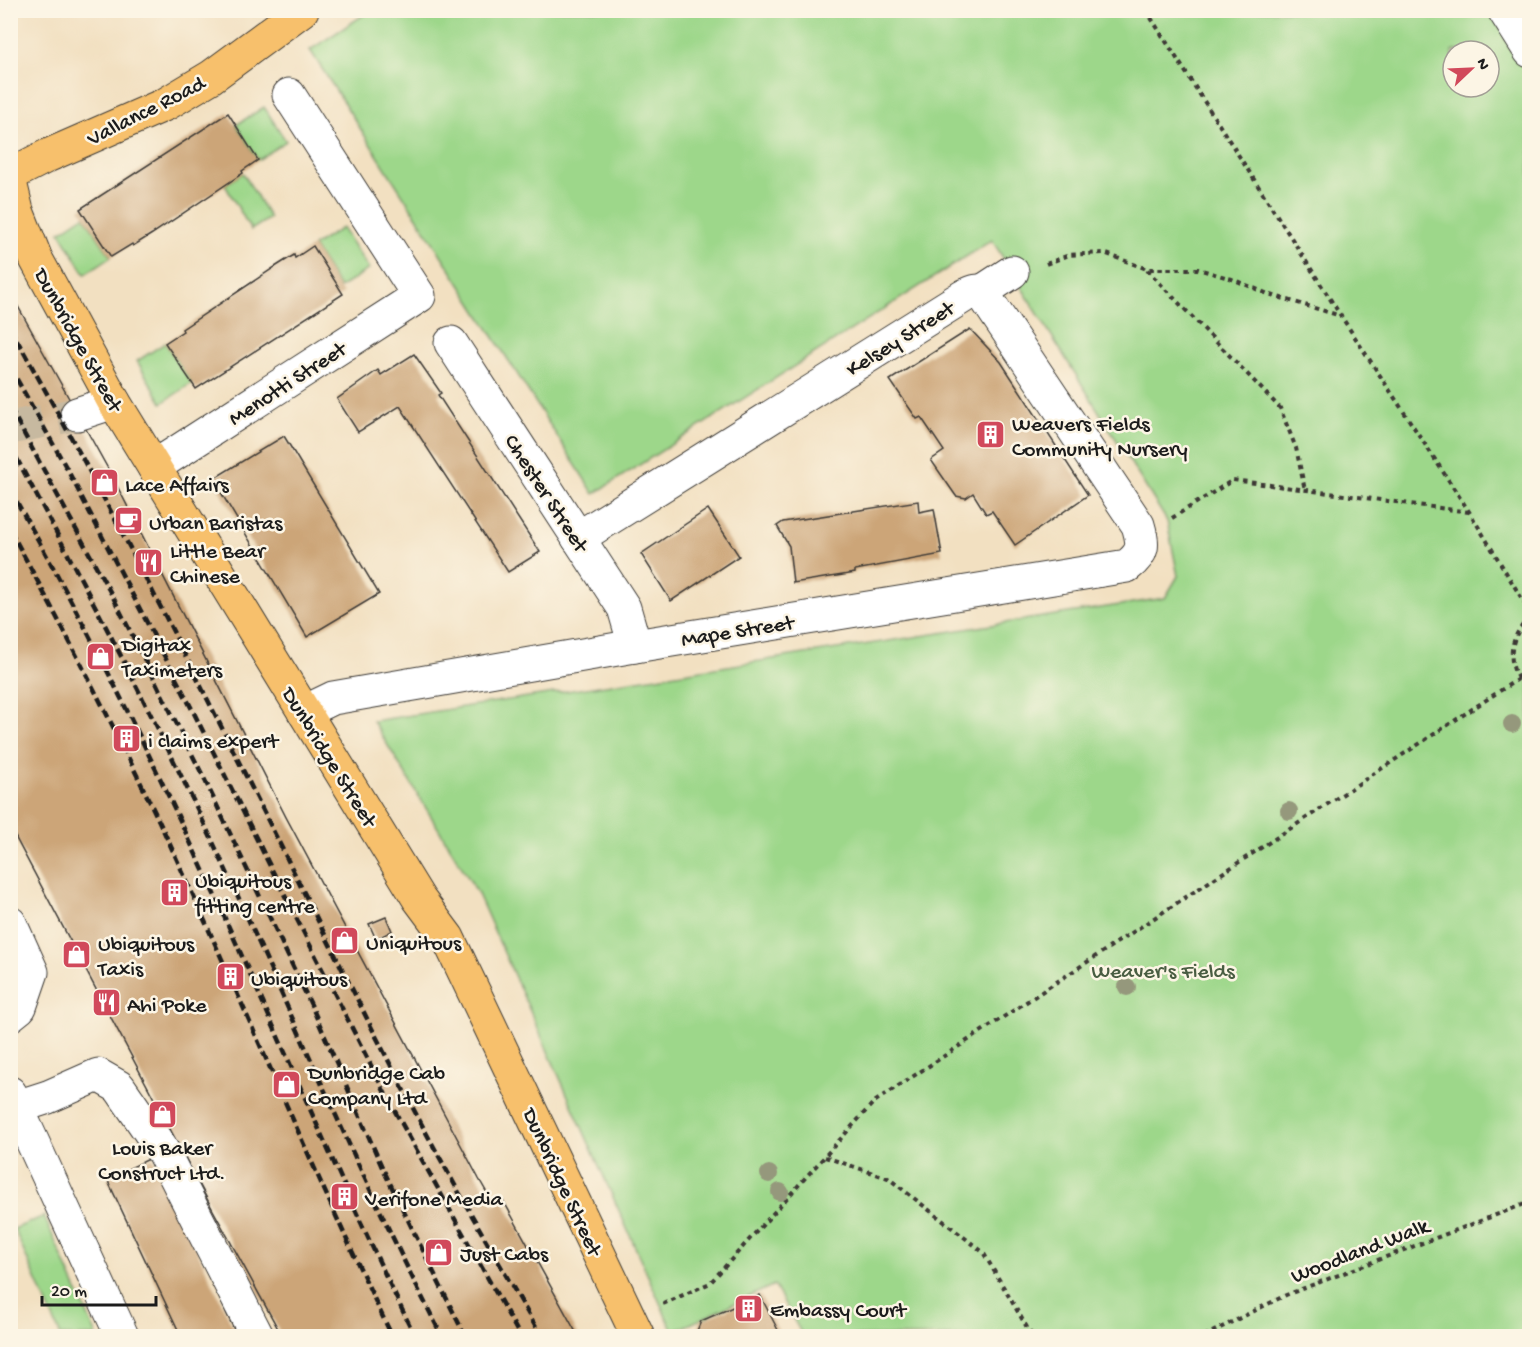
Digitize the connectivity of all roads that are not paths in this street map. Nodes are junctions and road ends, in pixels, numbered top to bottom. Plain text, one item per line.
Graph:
1 (302, 10) edge
2 (1504, 10) edge
3 (1530, 51) edge
4 (289, 95) dead end
5 (10, 175) edge
6 (10, 182) edge
7 (1025, 271) road end
8 (982, 291) junction
9 (451, 344) dead end
10 (114, 402) junction
11 (77, 414) tunnel mouth
12 (154, 467) junction
13 (1140, 534) joint
14 (578, 538) junction
15 (635, 646) junction
16 (304, 712) junction
17 (10, 923) edge
18 (10, 1014) edge
19 (14, 1100) edge
20 (634, 1328) edge
21 (122, 1336) edge
22 (257, 1336) edge

1 - 5 main road, Vallance Road
2 - 3 street
4 - 12 street, Menotti Street
6 - 10 main road, Dunbridge Street
7 - 8 street
8 - 13 street, Kelsey Street
8 - 14 street, Kelsey Street
9 - 14 street, Chester Street
10 - 11 street
10 - 12 main road, Dunbridge Street
12 - 16 main road, Dunbridge Street
13 - 15 street, Mape Street
14 - 15 street, Chester Street
15 - 16 street, Mape Street
16 - 20 main road, Dunbridge Street
17 - 18 street
19 - 21 street
19 - 22 street

